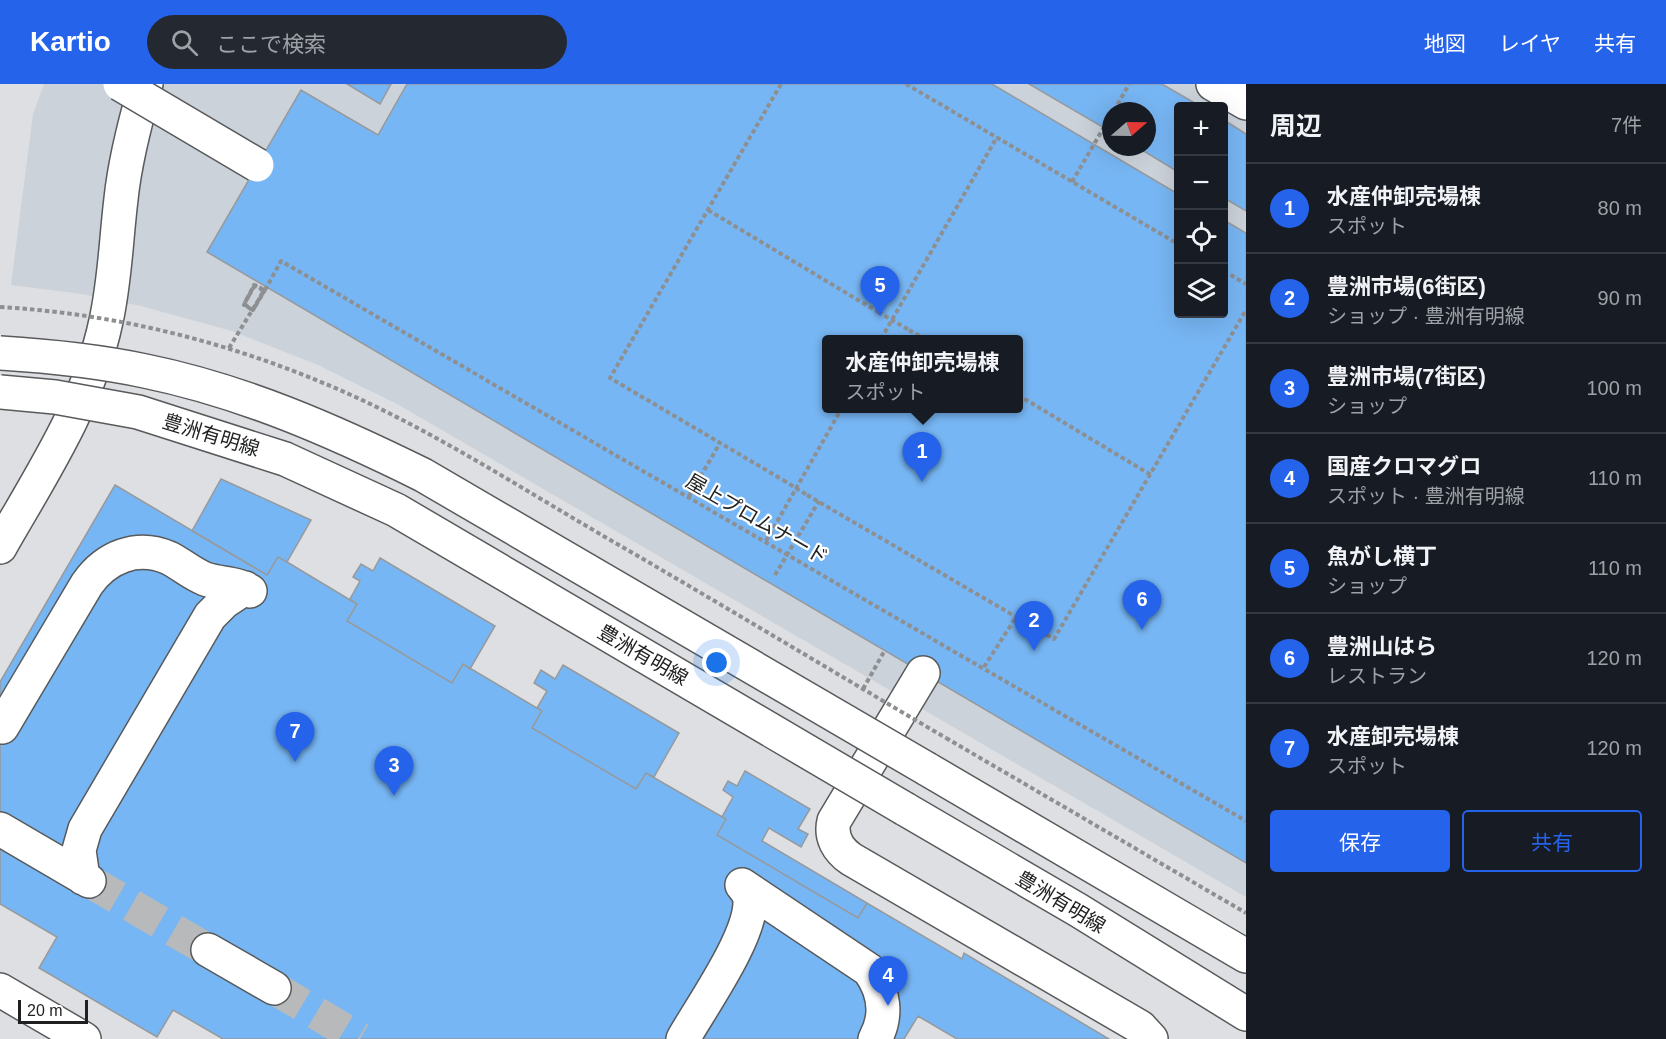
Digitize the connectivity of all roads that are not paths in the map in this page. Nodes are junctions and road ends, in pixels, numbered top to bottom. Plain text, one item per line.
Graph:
1 (120, 84) edge
2 (146, 84) edge
3 (1213, 84) edge
4 (1246, 103) edge
5 (257, 165) dead end
6 (0, 353) edge
7 (0, 392) edge
8 (0, 547) edge
9 (204, 578) junction
10 (210, 616) junction
11 (923, 673) dead end
12 (2, 727) dead end
13 (0, 829) edge
14 (85, 829) junction
15 (37, 850) junction
16 (799, 926) junction
17 (741, 938) junction
18 (208, 950) tunnel mouth
19 (1246, 956) edge
20 (274, 988) tunnel mouth
21 (0, 990) edge
22 (1246, 1014) edge
23 (84, 1039) edge
24 (683, 1039) edge
25 (875, 1039) edge
26 (1151, 1039) edge

1 - 5 main road, bridge
2 - 8 main road
3 - 4 main road
6 - 19 main road, bridge
7 - 22 main road, 豊洲有明線, bridge
9 - 10 main road
9 - 10 main road
9 - 12 main road
10 - 14 main road
11 - 26 main road
13 - 15 main road
14 - 15 main road
14 - 15 main road
16 - 17 main road
16 - 17 main road
16 - 25 main road
17 - 24 main road
18 - 20 main road
21 - 23 main road

